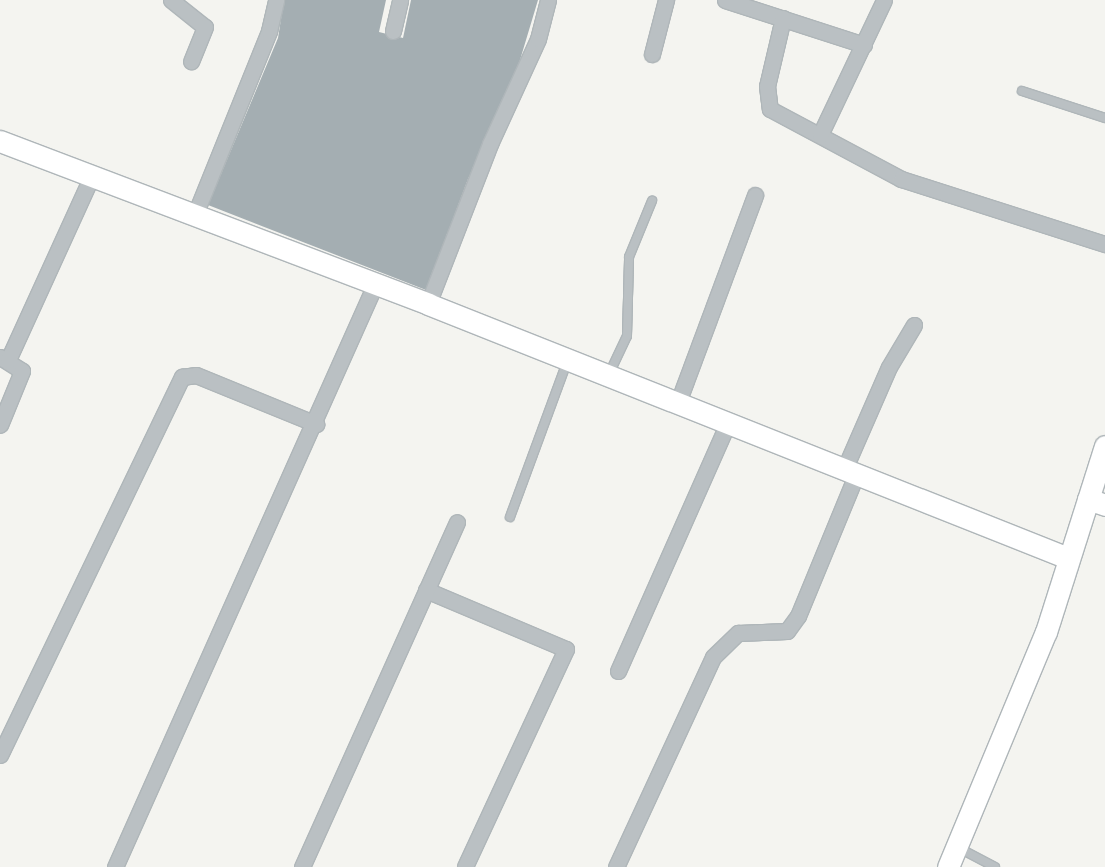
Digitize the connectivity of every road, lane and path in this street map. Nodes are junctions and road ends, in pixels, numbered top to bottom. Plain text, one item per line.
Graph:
1 (171, 0) edge
2 (276, 0) edge
3 (400, 0) edge
4 (548, 0) edge
5 (666, 0) edge
6 (725, 0) edge
7 (884, 0) edge
8 (783, 18) junction
9 (393, 31) dead end
10 (864, 45) junction
11 (652, 54) dead end
12 (191, 61) dead end
13 (1022, 91) dead end
14 (1105, 118) edge
15 (820, 135) junction
16 (0, 141) edge
17 (92, 176) junction
18 (755, 195) dead end
19 (652, 201) dead end
20 (194, 217) junction
21 (1105, 244) edge
22 (374, 287) junction
23 (428, 304) junction
24 (914, 325) dead end
25 (4, 359) edge
26 (567, 362) junction
27 (606, 378) junction
28 (677, 405) junction
29 (316, 424) junction
30 (0, 425) edge
31 (727, 425) junction
32 (1105, 446) edge
33 (850, 473) junction
34 (1097, 502) edge
35 (510, 517) dead end
36 (457, 522) dead end
37 (1068, 558) junction
38 (426, 590) junction
39 (618, 671) dead end
40 (0, 755) edge
41 (958, 847) junction
42 (115, 867) edge
43 (302, 867) edge
44 (465, 867) edge
45 (616, 867) edge
46 (948, 867) edge
47 (995, 867) edge

1 - 12 street
2 - 20 street
3 - 9 street
4 - 23 street
5 - 11 street
6 - 8 street
7 - 10 street
8 - 10 street
8 - 15 street
10 - 15 street
13 - 14 lane
15 - 21 street
16 - 17 street
17 - 20 street
17 - 25 street
18 - 28 street
19 - 27 lane
20 - 22 street
22 - 23 street
22 - 29 street
23 - 26 street
24 - 33 street
25 - 30 street
26 - 27 street
26 - 35 lane
27 - 28 street
28 - 31 street
29 - 40 street
29 - 42 street
31 - 33 street
31 - 39 street
32 - 34 street
33 - 37 street
33 - 45 street
34 - 37 street
36 - 38 street
37 - 41 street
38 - 43 street
38 - 44 street
41 - 46 street
41 - 47 lane

